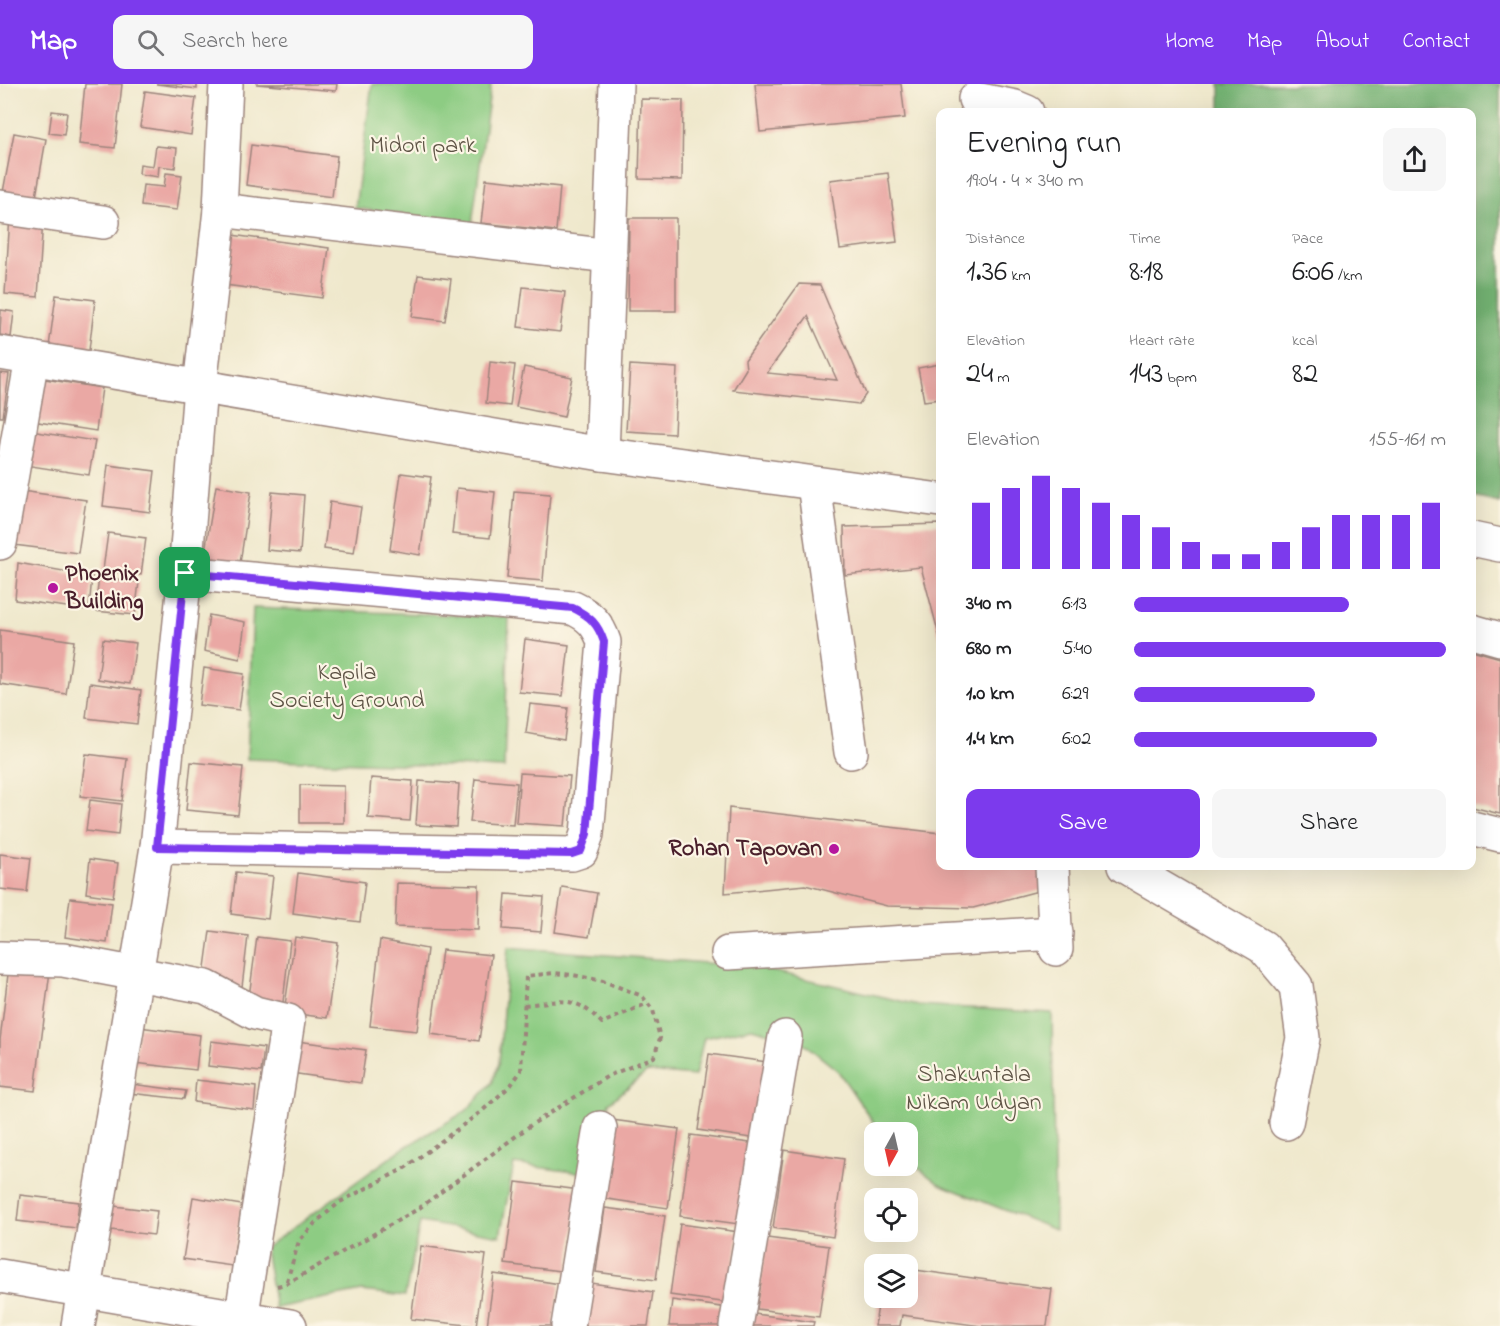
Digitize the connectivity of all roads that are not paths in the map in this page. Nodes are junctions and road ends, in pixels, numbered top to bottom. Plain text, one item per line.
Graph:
1 (226, 84) edge
2 (616, 84) edge
3 (975, 99) edge
4 (1017, 108) edge
5 (0, 207) edge
6 (220, 210) junction
7 (103, 222) dead end
8 (610, 256) junction
9 (0, 353) edge
10 (32, 358) junction
11 (200, 387) junction
12 (602, 454) junction
13 (814, 484) junction
14 (936, 499) edge
15 (1476, 539) edge
16 (0, 543) edge
17 (1500, 545) edge
18 (185, 573) junction
19 (1476, 632) edge
20 (1500, 639) edge
21 (851, 752) dead end
22 (1476, 829) edge
23 (1500, 835) edge
24 (157, 847) junction
25 (1052, 870) edge
26 (1131, 870) edge
27 (728, 953) dead end
28 (0, 958) edge
29 (137, 974) junction
30 (785, 1037) dead end
31 (1286, 1123) dead end
32 (600, 1128) dead end
33 (0, 1276) edge
34 (84, 1291) junction
35 (242, 1313) edge
36 (78, 1326) edge
37 (290, 1326) edge
38 (567, 1326) edge
39 (736, 1326) edge

1 - 6 street
2 - 8 street
3 - 4 street
5 - 7 street
6 - 8 street
6 - 11 street
8 - 12 street
9 - 10 street
10 - 11 street
10 - 16 street
11 - 12 street
11 - 18 street
12 - 13 street
13 - 14 street
13 - 21 street
15 - 17 street
18 - 24 street
18 - 24 street
19 - 20 street
22 - 23 street
24 - 29 street
25 - 27 street
26 - 31 street
28 - 29 street
29 - 34 street
29 - 35 street
30 - 39 street
32 - 38 street
33 - 34 street
34 - 35 street
34 - 36 street
35 - 37 street

